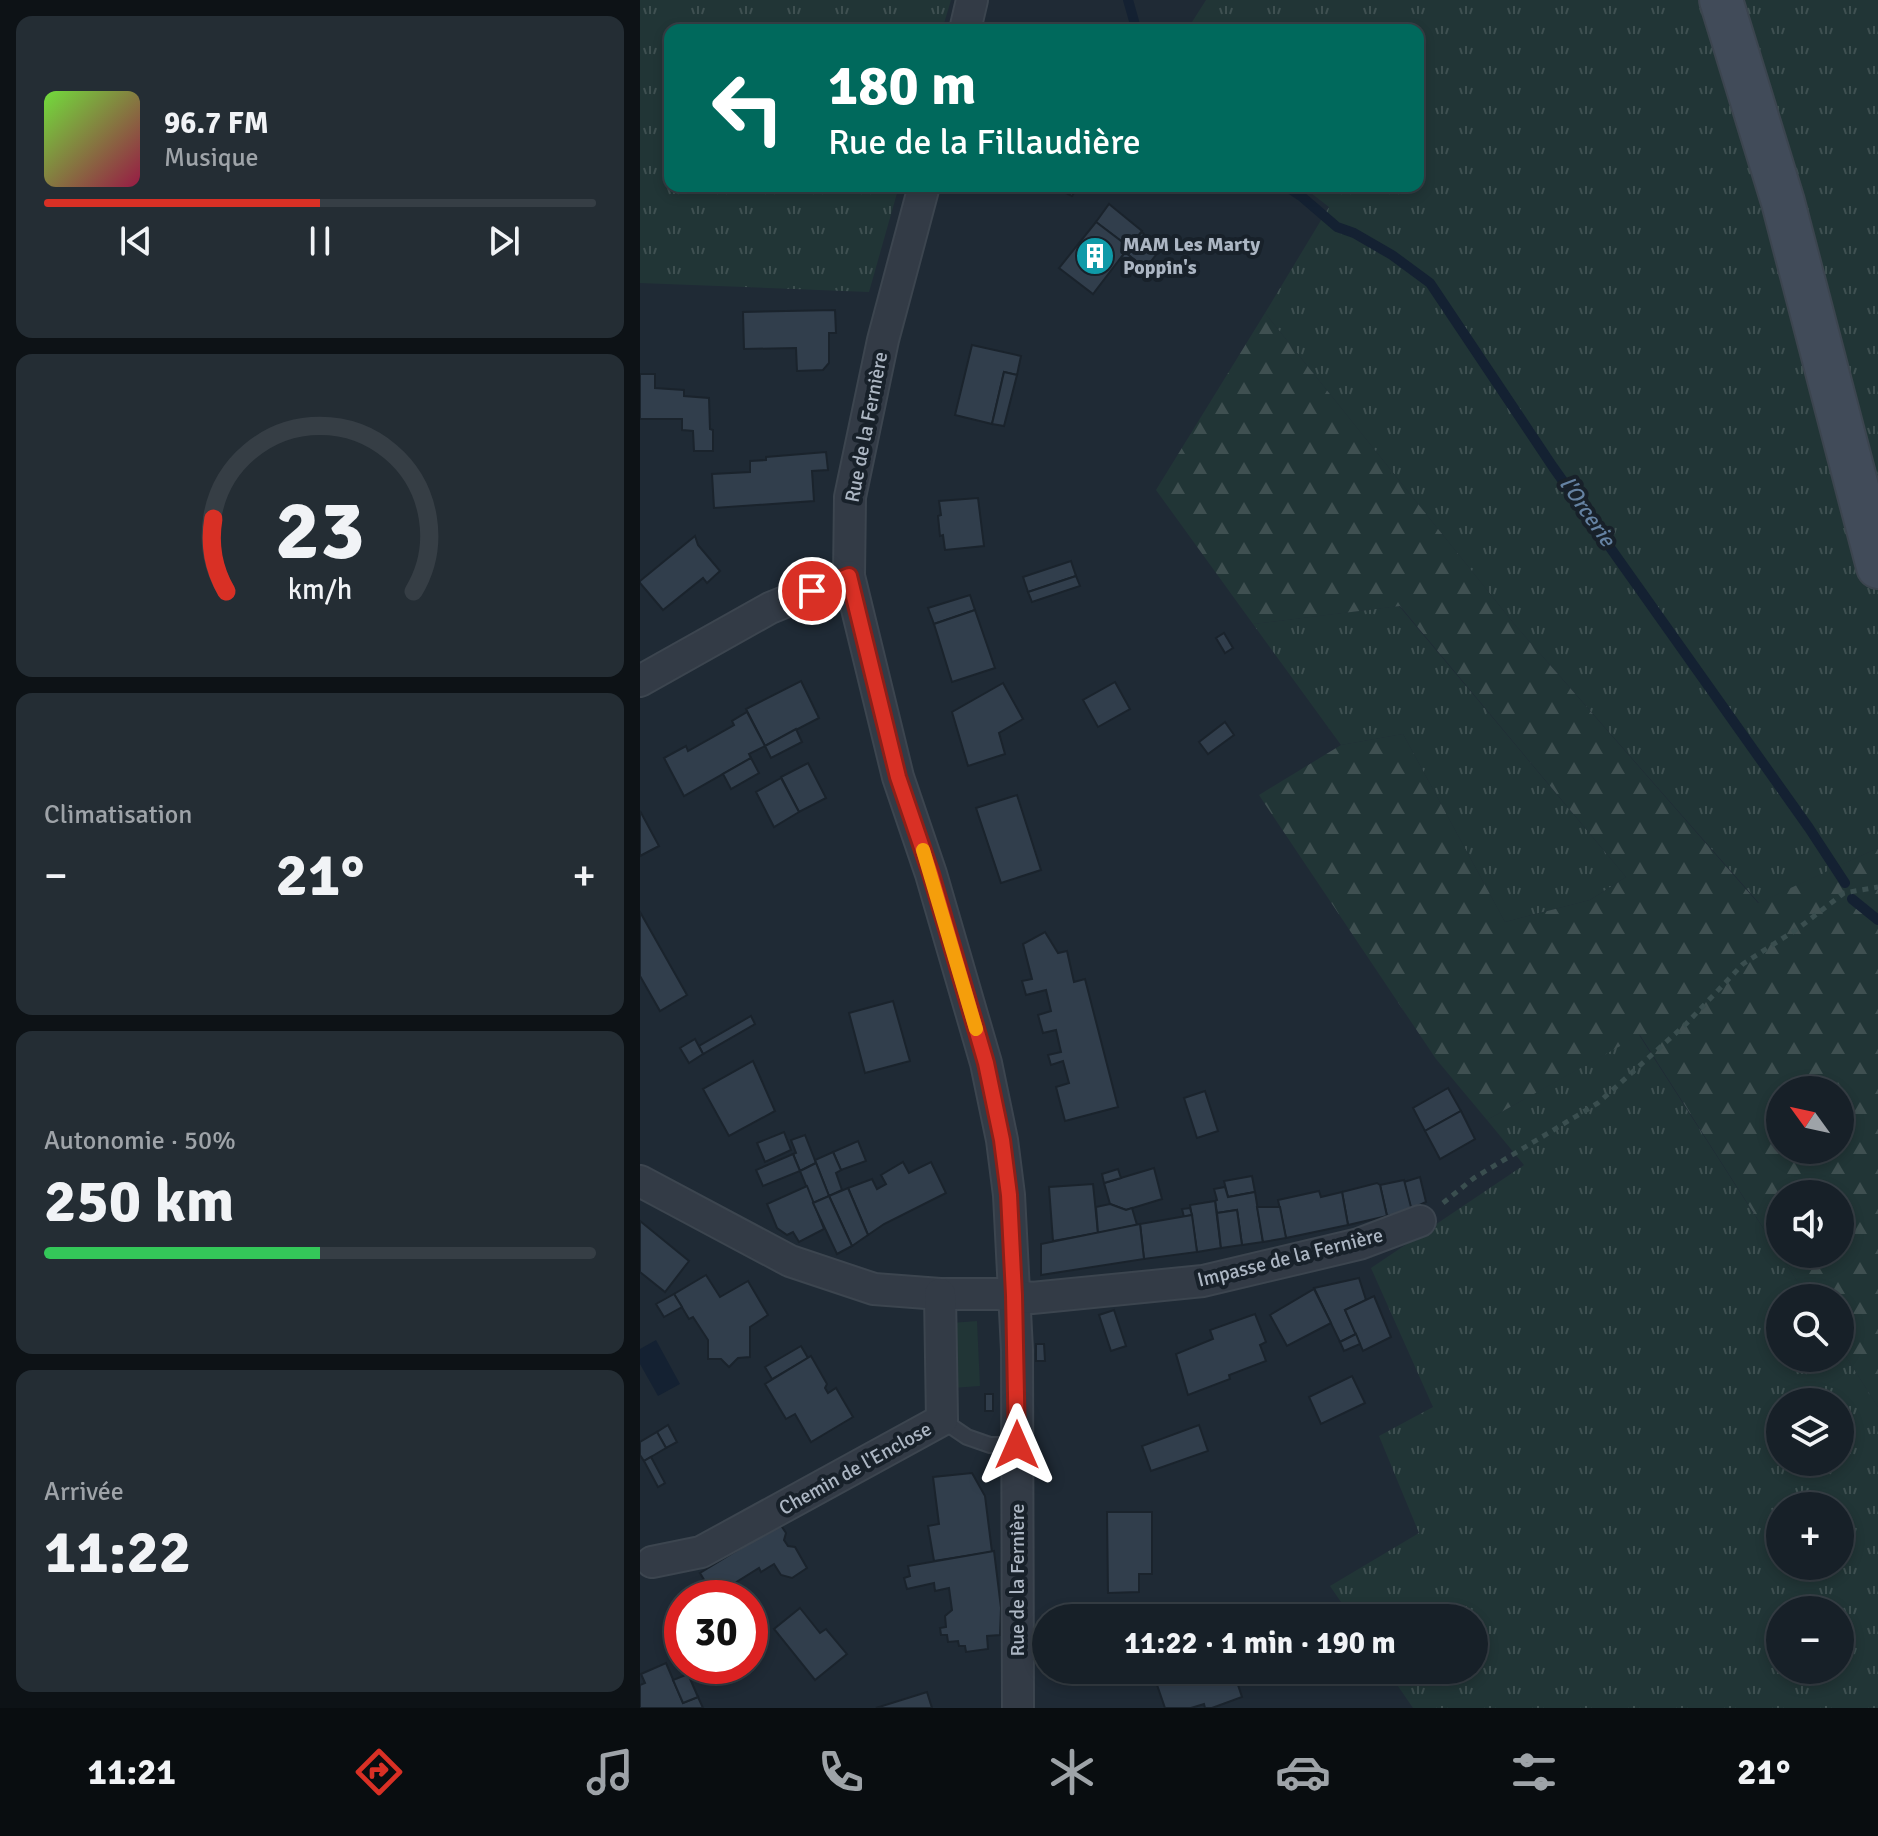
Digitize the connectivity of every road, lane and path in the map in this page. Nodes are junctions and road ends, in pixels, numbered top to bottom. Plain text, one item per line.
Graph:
1 (972, 0) edge
2 (1721, 0) edge
3 (966, 24) edge
4 (922, 192) edge
5 (1878, 567) edge
6 (849, 576) junction
7 (640, 681) edge
8 (1878, 887) edge
9 (640, 1181) edge
10 (1420, 1221) joint
11 (940, 1294) junction
12 (1014, 1295) junction
13 (942, 1420) junction
14 (1017, 1445) junction
15 (652, 1562) dead end
16 (1018, 1708) edge

1 - 3 street
2 - 5 main road
4 - 6 street, Rue de la Fernière
6 - 7 street
6 - 12 street, Rue de la Fernière
8 - 10 path
9 - 11 street
10 - 12 street, Impasse de la Fernière
11 - 12 street
11 - 13 street, Chemin de l'Enclose
12 - 14 street, Rue de la Fernière
13 - 14 lane
13 - 15 street, Chemin de l'Enclose
14 - 16 street, Rue de la Fernière

